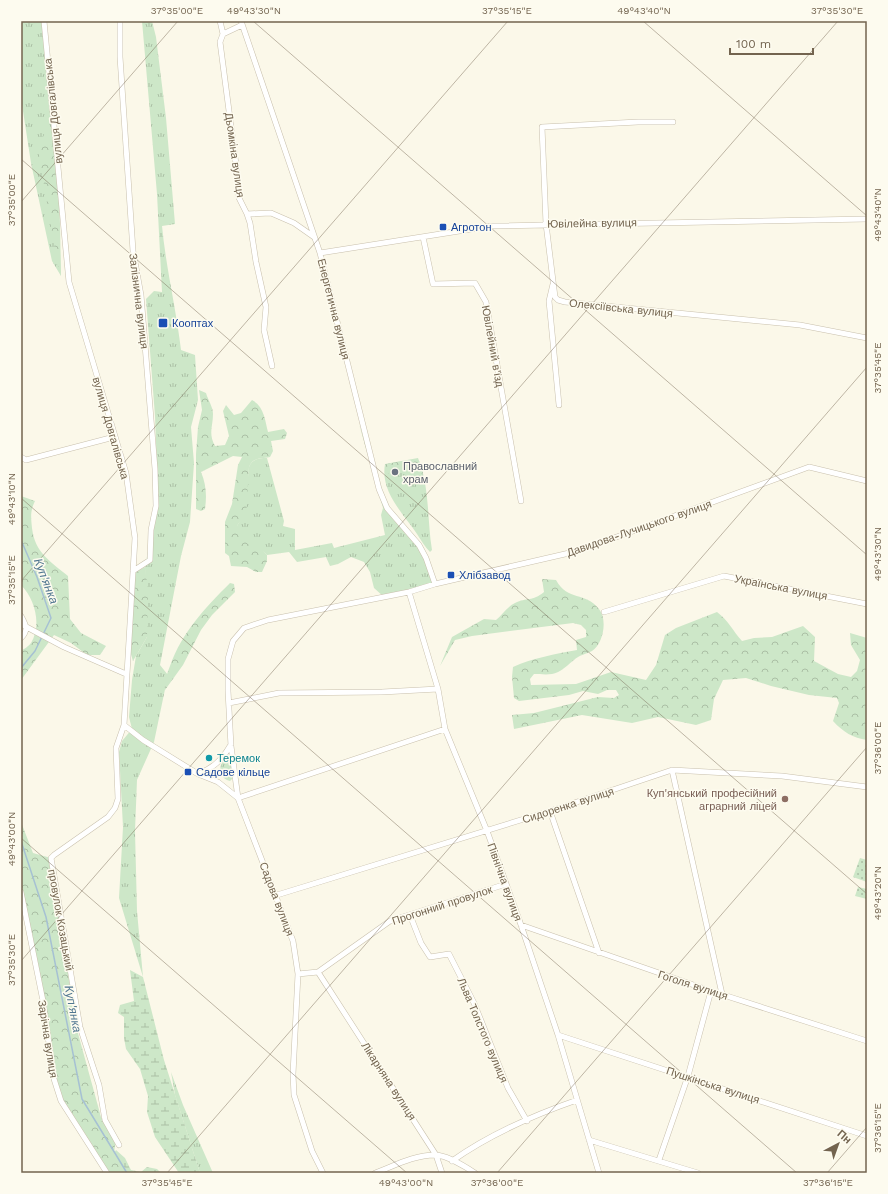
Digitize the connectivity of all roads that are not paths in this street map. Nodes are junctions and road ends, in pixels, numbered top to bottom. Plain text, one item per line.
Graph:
1 (44, 21) edge
2 (120, 21) edge
3 (220, 21) edge
4 (242, 23) edge
5 (223, 34) junction
6 (673, 122) dead end
7 (248, 214) junction
8 (867, 219) edge
9 (546, 224) junction
10 (314, 237) junction
11 (423, 237) junction
12 (320, 253) junction
13 (554, 281) junction
14 (867, 338) edge
15 (272, 366) dead end
16 (559, 405) dead end
17 (114, 437) junction
18 (23, 460) edge
19 (867, 481) edge
20 (521, 501) dead end
21 (133, 571) junction
22 (435, 584) junction
23 (408, 592) junction
24 (867, 604) edge
25 (604, 612) dead end
26 (21, 616) edge
27 (21, 624) edge
28 (27, 627) junction
29 (244, 628) joint
30 (21, 638) edge
31 (126, 674) junction
32 (438, 689) junction
33 (229, 702) junction
34 (124, 725) junction
35 (445, 730) junction
36 (230, 746) junction
37 (672, 770) junction
38 (198, 774) junction
39 (867, 787) edge
40 (238, 798) junction
41 (550, 811) junction
42 (487, 831) junction
43 (54, 855) joint
44 (506, 884) junction
45 (21, 892) edge
46 (276, 895) junction
47 (410, 916) junction
48 (521, 925) junction
49 (599, 953) junction
50 (318, 972) junction
51 (298, 974) junction
52 (711, 991) junction
53 (722, 994) junction
54 (558, 1035) junction
55 (867, 1041) edge
56 (688, 1076) junction
57 (577, 1100) junction
58 (527, 1121) junction
59 (867, 1136) edge
60 (589, 1140) junction
61 (119, 1145) dead end
62 (436, 1155) junction
63 (660, 1160) junction
64 (452, 1161) junction
65 (107, 1173) edge
66 (323, 1173) edge
67 (375, 1173) edge
68 (442, 1173) edge
69 (475, 1173) edge
70 (599, 1173) edge
71 (698, 1173) edge

1 - 17 street, вулиця Довгалівська
2 - 21 street, Залізнична вулиця
3 - 5 street, Дьомкіна вулиця
4 - 5 street
4 - 10 street, Енергетична вулиця
5 - 7 street, Дьомкіна вулиця
6 - 9 street, Олексіївська вулиця
7 - 10 street
7 - 15 street, Дьомкіна вулиця
8 - 9 street, Ювілейна вулиця
9 - 11 street, Ювілейна вулиця
9 - 13 street, Олексіївська вулиця
10 - 12 street, Енергетична вулиця
11 - 12 street, Ювілейна вулиця
11 - 20 street, Ювілейний в'їзд
12 - 22 street, Енергетична вулиця
13 - 14 street, Олексіївська вулиця
13 - 16 street
17 - 18 street
17 - 21 street, вулиця Довгалівська
19 - 22 street, Давидова-Лучицького вулиця
21 - 31 street, вулиця Довгалівська
22 - 23 street, Давидова-Лучицького вулиця
23 - 29 street, Давидова-Лучицького вулиця
23 - 32 street, Північна вулиця
24 - 25 street, Українська вулиця
26 - 28 street
27 - 28 street
28 - 30 street
28 - 31 street
29 - 33 street, Садова вулиця
31 - 34 street, вулиця Довгалівська
32 - 33 street
32 - 35 street, Північна вулиця
33 - 36 street, Садова вулиця
34 - 38 street
34 - 43 street, вулиця Довгалівська
35 - 40 street
35 - 42 street, Північна вулиця
36 - 38 street
36 - 40 street, Садова вулиця
37 - 39 street, Сидоренка вулиця
37 - 41 street, Сидоренка вулиця
37 - 53 street
38 - 40 street
40 - 46 street, Садова вулиця
41 - 42 street, Сидоренка вулиця
41 - 49 street
42 - 44 street, Північна вулиця
42 - 46 street, Сидоренка вулиця
43 - 61 street, провулок Козацький
44 - 47 street, Прогонний провулок
44 - 48 street, Північна вулиця
45 - 65 street, Зарічна вулиця
46 - 51 street, Садова вулиця
47 - 50 street, Прогонний провулок
47 - 58 street, Льва Толстого вулиця
48 - 49 street, Гоголя вулиця
48 - 54 street, Північна вулиця
49 - 52 street, Гоголя вулиця
50 - 51 street, Прогонний провулок
50 - 62 street, Лікарняна вулиця
51 - 66 street, Садова вулиця
52 - 53 street, Гоголя вулиця
52 - 56 street
53 - 55 street, Гоголя вулиця
54 - 56 street, Пушкінська вулиця
54 - 57 street, Північна вулиця
56 - 59 street, Пушкінська вулиця
56 - 63 street
57 - 58 street
57 - 60 street, Північна вулиця
58 - 64 street
60 - 63 street
60 - 70 street, Північна вулиця
62 - 64 street
62 - 67 street
62 - 68 street, Лікарняна вулиця
63 - 71 street
64 - 69 street

